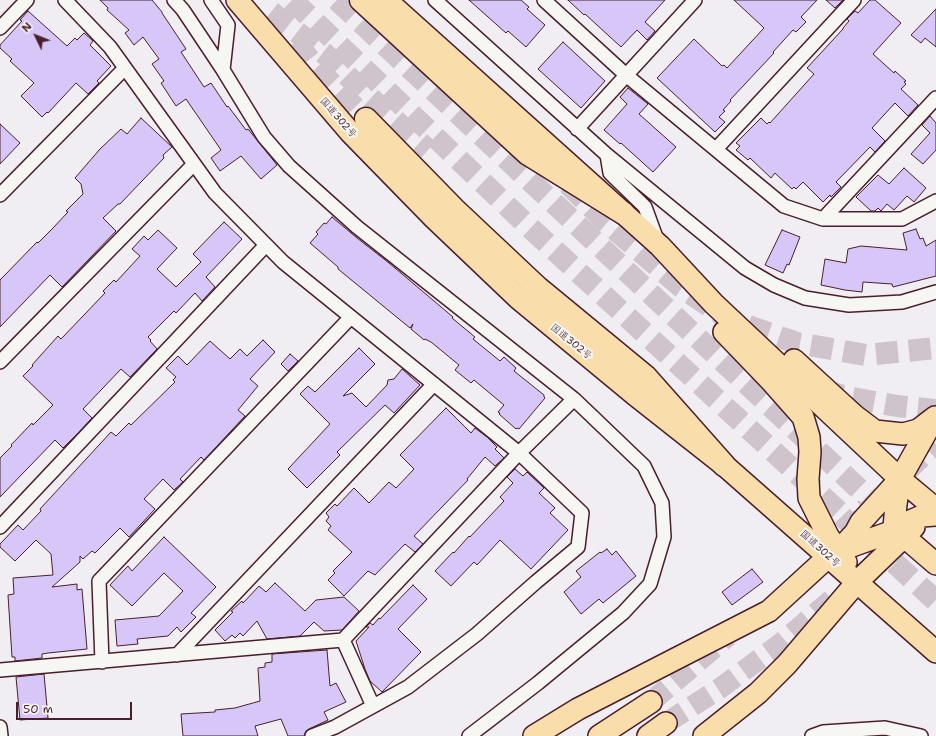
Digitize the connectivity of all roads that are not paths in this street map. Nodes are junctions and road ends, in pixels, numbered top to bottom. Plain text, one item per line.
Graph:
1 (27, 0) edge
2 (65, 0) edge
3 (174, 0) edge
4 (211, 0) edge
5 (237, 0) edge
6 (361, 0) edge
7 (386, 0) edge
8 (435, 0) edge
9 (544, 0) edge
10 (695, 0) edge
11 (854, 0) edge
12 (0, 28) edge
13 (125, 68) junction
14 (223, 70) junction
15 (626, 75) junction
16 (936, 98) edge
17 (366, 119) tunnel mouth
18 (577, 128) junction
19 (716, 149) junction
20 (607, 155) junction
21 (194, 164) junction
22 (0, 196) edge
23 (936, 201) edge
24 (623, 213) junction
25 (823, 219) junction
26 (266, 245) junction
27 (663, 250) junction
28 (936, 292) edge
29 (714, 304) junction
30 (351, 317) junction
31 (0, 362) edge
32 (434, 384) junction
33 (574, 399) junction
34 (935, 416) edge
35 (519, 453) junction
36 (724, 465) junction
37 (900, 479) junction
38 (934, 508) edge
39 (898, 526) junction
40 (0, 527) edge
41 (855, 533) junction
42 (831, 548) junction
43 (936, 564) edge
44 (857, 582) junction
45 (343, 640) junction
46 (936, 652) edge
47 (177, 655) junction
48 (102, 662) junction
49 (0, 670) edge
50 (651, 702) tunnel mouth
51 (372, 706) junction
52 (666, 724) tunnel mouth
53 (0, 727) edge
54 (1, 736) edge
55 (312, 736) edge
56 (469, 736) edge
57 (534, 736) edge
58 (599, 736) edge
59 (648, 736) edge
60 (704, 736) edge
61 (812, 736) edge
62 (921, 736) edge

1 - 12 street
2 - 13 street
3 - 14 street
4 - 14 street
5 - 36 highway, 国道302号
6 - 24 highway
7 - 24 highway
8 - 18 street
9 - 15 street
10 - 15 street
11 - 19 street
13 - 21 street
13 - 22 street
14 - 33 street
15 - 18 street
15 - 19 street
16 - 25 street
17 - 36 highway
18 - 20 street
19 - 25 street
20 - 27 street
20 - 28 street
21 - 26 street
21 - 31 street
23 - 25 street
24 - 27 highway
26 - 30 street
26 - 40 street
27 - 29 highway
27 - 42 highway
29 - 34 highway
29 - 37 highway
30 - 32 street
30 - 48 street
32 - 35 street
32 - 47 street
33 - 35 street
33 - 56 street
34 - 37 highway
35 - 45 street
35 - 51 street
36 - 42 highway, 国道302号
37 - 38 highway
37 - 39 highway
37 - 41 highway
38 - 39 highway
39 - 41 highway
39 - 42 highway
39 - 43 highway
39 - 44 highway
41 - 42 highway
42 - 44 highway, 国道302号
42 - 57 highway
44 - 46 highway, 国道302号
44 - 60 highway
45 - 47 street
45 - 51 street
47 - 48 street
48 - 49 street
50 - 58 highway
51 - 55 street
52 - 59 highway
53 - 54 street
61 - 62 street

